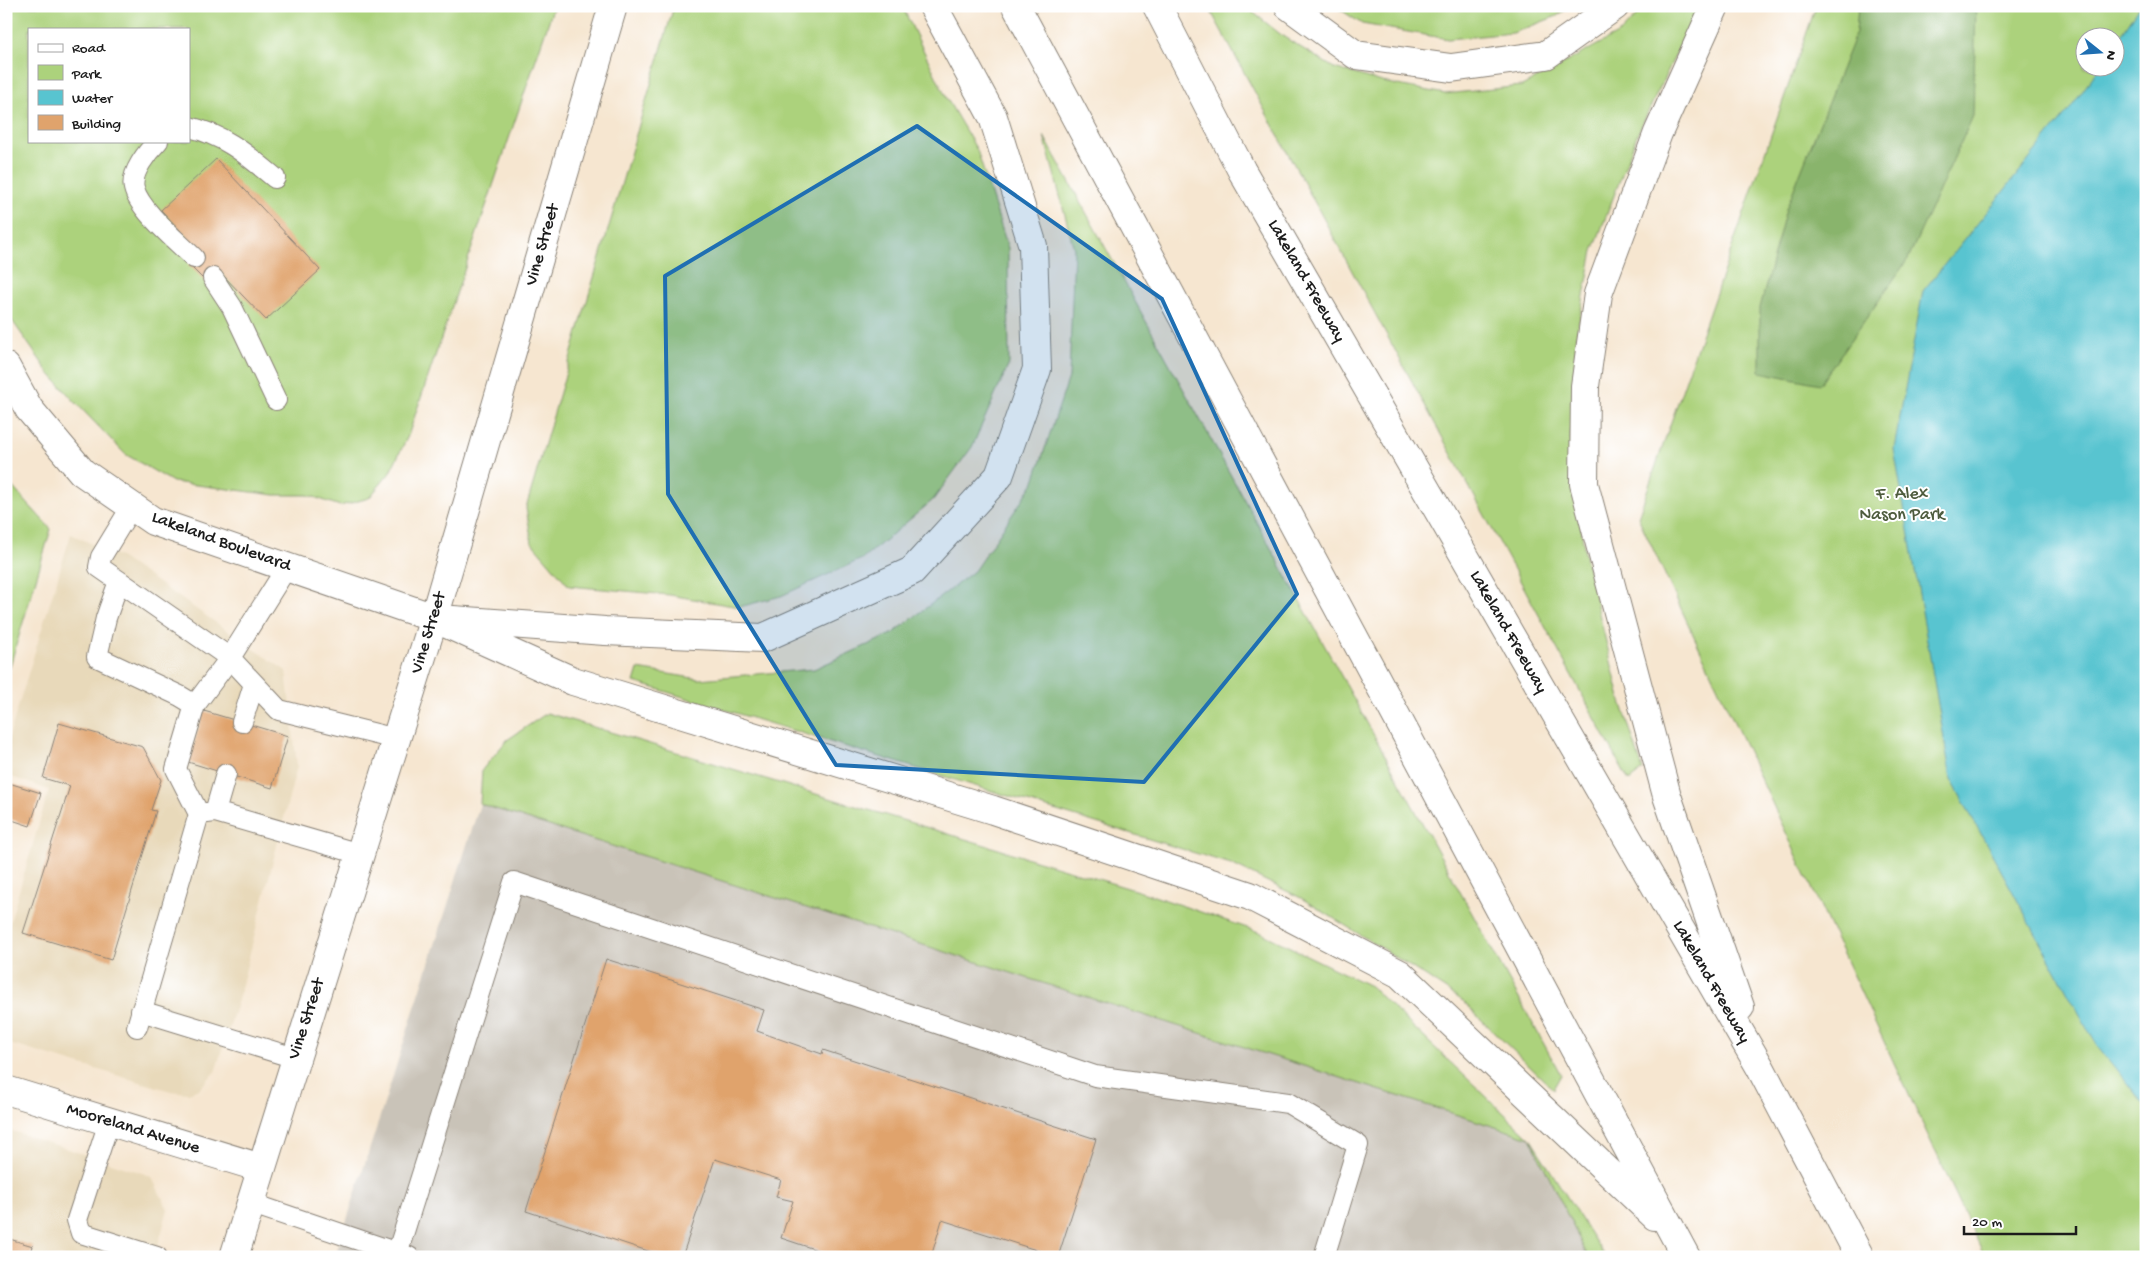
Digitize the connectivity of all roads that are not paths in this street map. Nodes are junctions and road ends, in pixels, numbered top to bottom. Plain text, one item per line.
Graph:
1 (613, 6) edge
2 (933, 6) edge
3 (1016, 6) edge
4 (1157, 6) edge
5 (1289, 6) edge
6 (1614, 6) edge
7 (1715, 6) edge
8 (190, 127) edge
9 (157, 142) edge
10 (275, 178) dead end
11 (194, 258) dead end
12 (213, 278) dead end
13 (6, 367) edge
14 (276, 400) dead end
15 (132, 506) junction
16 (287, 567) junction
17 (119, 581) junction
18 (434, 618) junction
19 (230, 658) junction
20 (254, 684) junction
21 (194, 705) junction
22 (242, 722) dead end
23 (396, 739) junction
24 (226, 774) dead end
25 (207, 813) junction
26 (360, 854) junction
27 (295, 1058) junction
28 (1760, 1068) junction
29 (6, 1090) edge
30 (109, 1122) junction
31 (261, 1168) junction
32 (250, 1203) junction
33 (1673, 1233) junction
34 (401, 1255) edge
35 (149, 1256) edge
36 (234, 1257) edge
37 (1324, 1257) edge
38 (1686, 1257) edge
39 (1860, 1257) edge

1 - 18 main road, Vine Street
2 - 18 main road
3 - 33 main road
4 - 28 main road, Lakeland Freeway
5 - 6 main road
7 - 28 main road
8 - 10 lane
9 - 11 lane
12 - 14 lane
13 - 15 main road, Lakeland Boulevard
15 - 16 main road, Lakeland Boulevard
15 - 17 lane
16 - 18 main road, Lakeland Boulevard
16 - 19 lane
17 - 19 lane
17 - 21 lane
18 - 23 main road, Vine Street
18 - 33 main road
19 - 20 lane
19 - 21 lane
20 - 22 lane
20 - 23 lane
21 - 25 lane
23 - 26 main road, Vine Street
24 - 25 lane
25 - 26 lane
25 - 27 lane
26 - 27 main road, Vine Street
27 - 31 main road, Vine Street
28 - 39 main road, Lakeland Freeway
29 - 30 main road, Mooreland Avenue
30 - 31 main road, Mooreland Avenue
30 - 35 lane
31 - 32 main road, Vine Street
32 - 34 lane
32 - 36 main road, Vine Street
33 - 38 main road
34 - 37 lane

